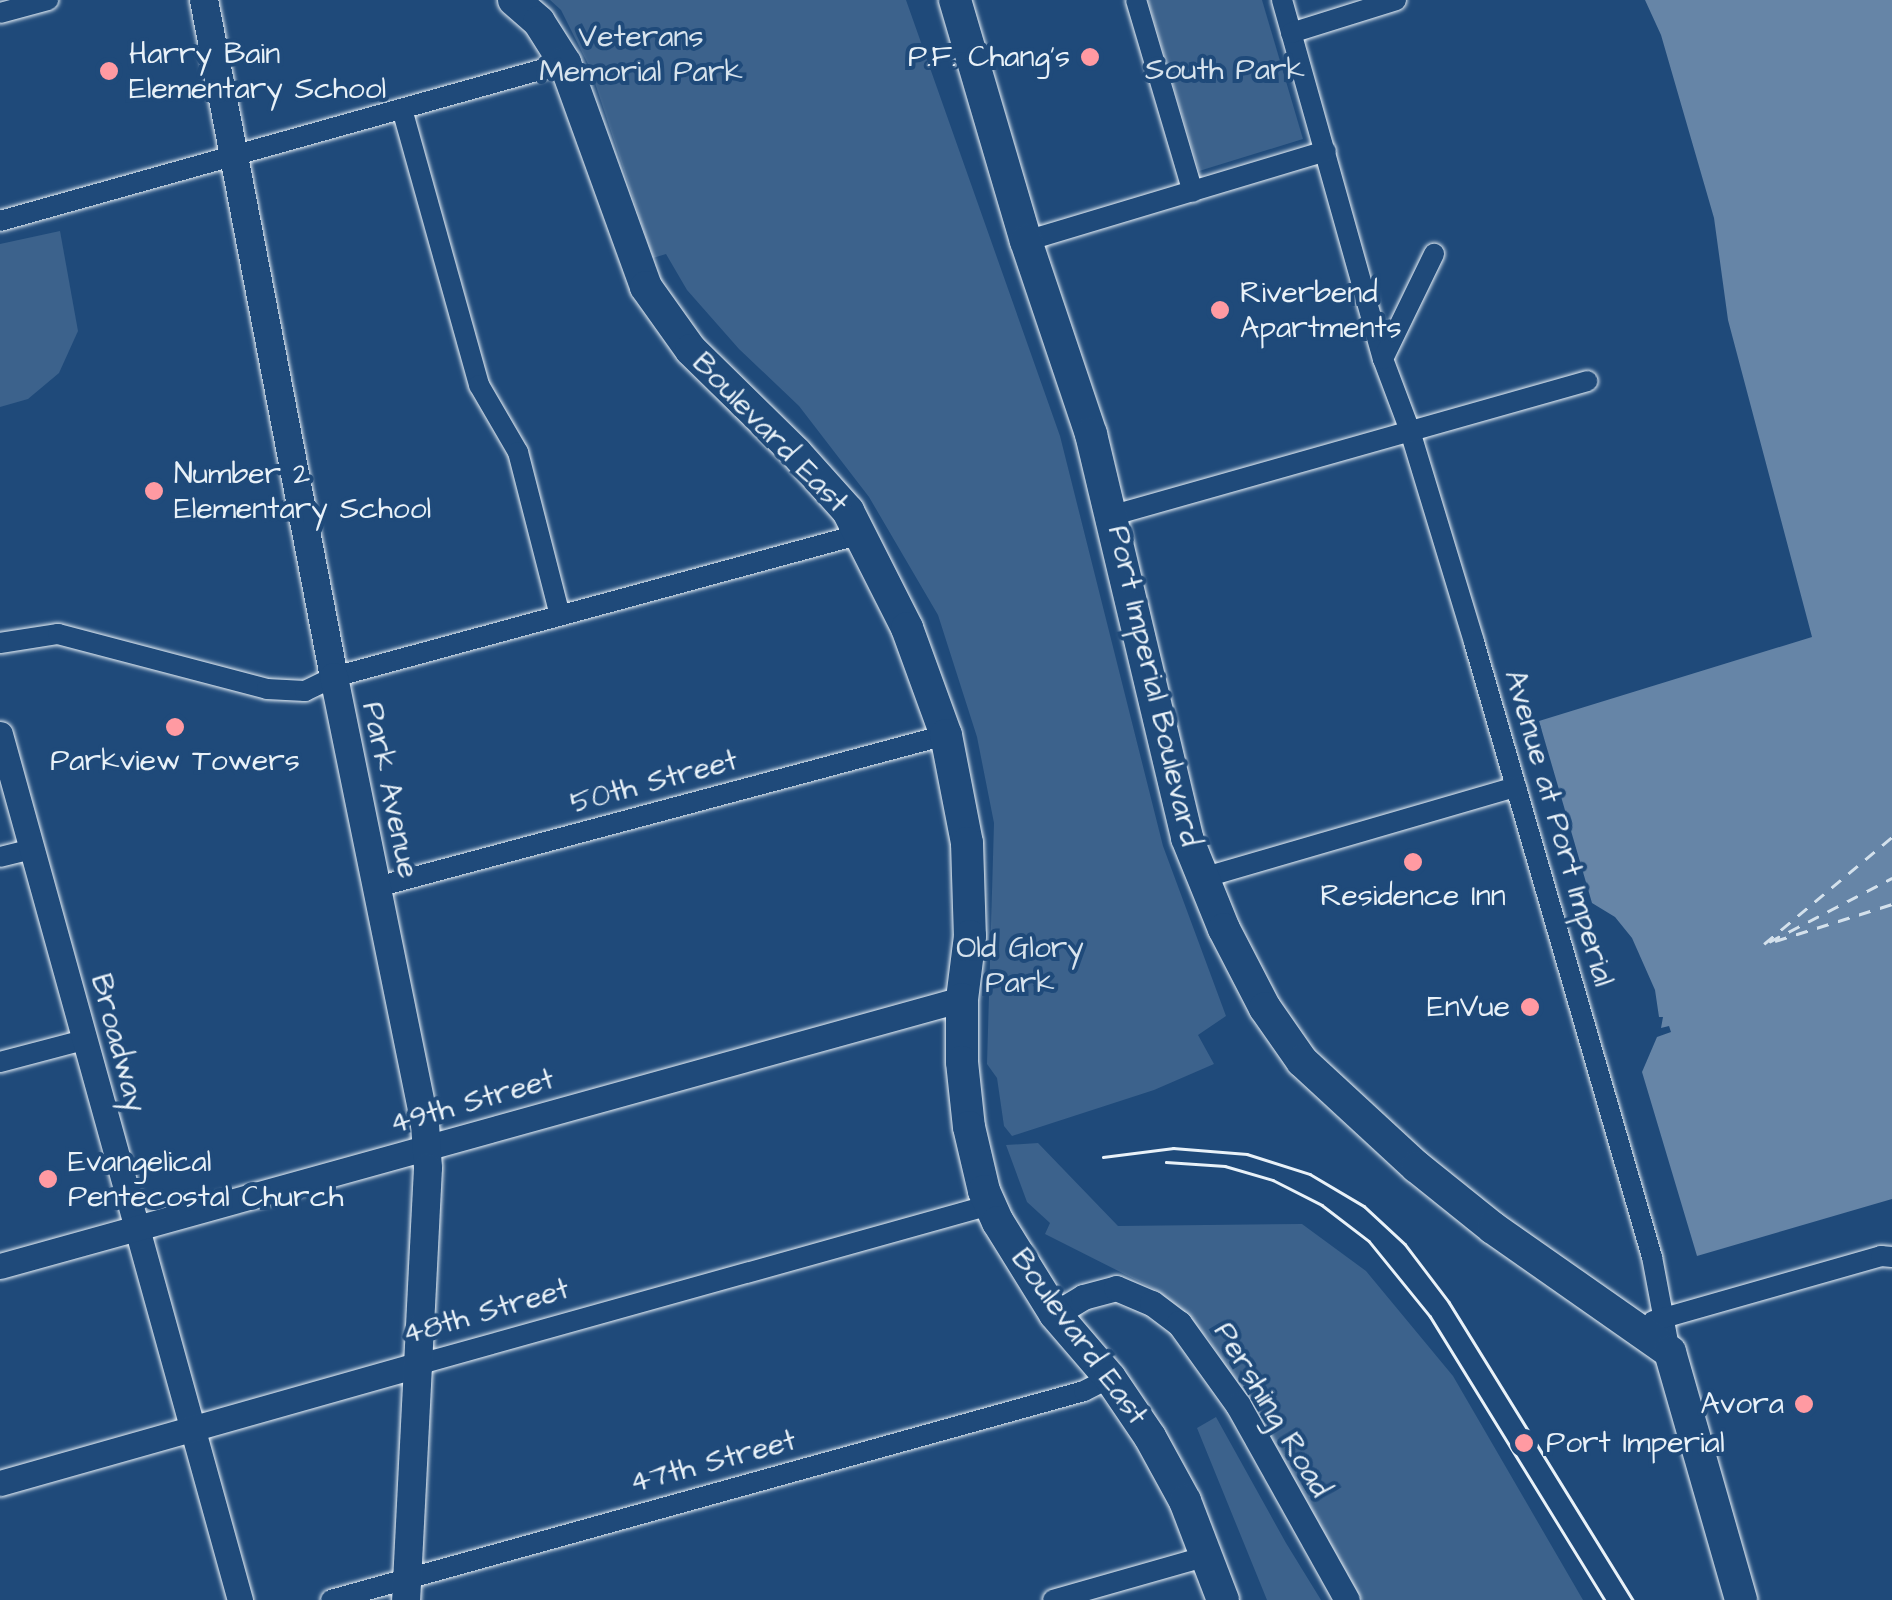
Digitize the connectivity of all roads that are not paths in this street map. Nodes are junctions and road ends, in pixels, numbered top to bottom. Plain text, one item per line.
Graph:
1 (48, 0) edge
2 (204, 0) edge
3 (514, 0) edge
4 (956, 0) edge
5 (1136, 0) edge
6 (1282, 0) edge
7 (1396, 0) edge
8 (0, 13) edge
9 (1291, 33) junction
10 (565, 63) junction
11 (402, 109) junction
12 (1326, 151) junction
13 (232, 156) junction
14 (1193, 192) junction
15 (0, 221) edge
16 (1026, 240) junction
17 (1434, 254) dead end
18 (1383, 359) junction
19 (1587, 381) dead end
20 (1410, 431) junction
21 (1114, 515) junction
22 (861, 534) junction
23 (560, 615) junction
24 (0, 643) edge
25 (334, 677) junction
26 (0, 734) edge
27 (946, 736) junction
28 (1516, 787) junction
29 (31, 849) junction
30 (0, 857) edge
31 (1202, 878) junction
32 (377, 887) junction
33 (962, 999) junction
34 (84, 1040) junction
35 (0, 1062) edge
36 (427, 1148) junction
37 (990, 1205) junction
38 (137, 1228) junction
39 (1892, 1257) edge
40 (0, 1266) edge
41 (1055, 1314) junction
42 (1650, 1322) junction
43 (420, 1364) junction
44 (1110, 1378) junction
45 (192, 1429) junction
46 (0, 1483) edge
47 (1207, 1556) junction
48 (407, 1589) edge
49 (240, 1600) edge
50 (331, 1600) edge
51 (1054, 1600) edge
52 (1223, 1600) edge
53 (1347, 1600) edge
54 (1741, 1600) edge

1 - 8 street
2 - 13 main road, Park Avenue
3 - 10 main road, Boulevard East
4 - 16 main road, Port Imperial Boulevard
5 - 14 street
6 - 9 street, Avenue at Port Imperial
7 - 9 street
9 - 12 street, Avenue at Port Imperial
10 - 11 street
10 - 22 main road, Boulevard East
11 - 13 street
11 - 23 street
12 - 14 street
12 - 18 street, Avenue at Port Imperial
13 - 15 street
13 - 25 main road, Park Avenue
14 - 16 street
16 - 21 main road, Port Imperial Boulevard
17 - 18 street
18 - 20 street, Avenue at Port Imperial
19 - 20 street
20 - 21 street
20 - 28 street, Avenue at Port Imperial
21 - 31 main road, Port Imperial Boulevard
22 - 23 street
22 - 27 main road, Boulevard East
23 - 25 street
24 - 25 street
25 - 32 main road, Park Avenue
26 - 29 street, Broadway
27 - 32 street, 50th Street
27 - 33 main road, Boulevard East
28 - 31 street
28 - 42 street, Avenue at Port Imperial
29 - 30 street
29 - 34 street, Broadway
31 - 42 main road, Port Imperial Boulevard
32 - 36 main road, Park Avenue
33 - 36 street, 49th Street
33 - 37 main road, Boulevard East
34 - 35 street
34 - 38 street, Broadway
36 - 38 street, 49th Street
36 - 43 main road, Park Avenue
37 - 41 main road, Boulevard East
37 - 43 street, 48th Street
38 - 40 street, 49th Street
38 - 45 street, Broadway
39 - 42 street
41 - 44 main road, Boulevard East
41 - 53 street, Pershing Road
42 - 54 main road, Port Imperial Boulevard
43 - 45 street, 48th Street
43 - 48 main road, Park Avenue
44 - 47 main road, Boulevard East
44 - 48 street, 47th Street
45 - 46 street, 48th Street
45 - 49 street, Broadway
47 - 51 street
47 - 52 main road, Boulevard East
48 - 50 street, 47th Street

